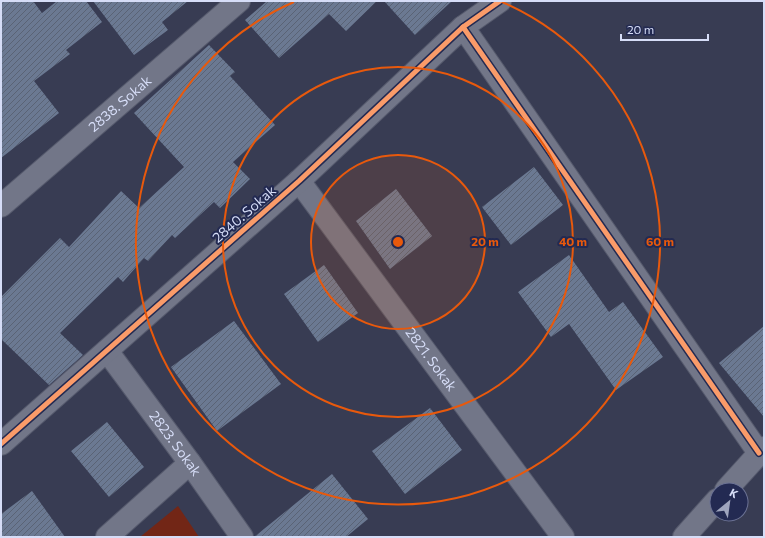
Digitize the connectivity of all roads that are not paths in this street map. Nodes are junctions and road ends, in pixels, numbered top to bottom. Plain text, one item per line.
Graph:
1 (239, 1) edge
2 (500, 1) edge
3 (463, 27) junction
4 (299, 181) junction
5 (1, 205) edge
6 (107, 351) junction
7 (1, 444) edge
8 (762, 451) edge
9 (190, 463) junction
10 (733, 482) edge
11 (709, 509) edge
12 (107, 537) edge
13 (242, 537) edge
14 (563, 537) edge
15 (684, 537) edge

1 - 5 street, 2838. Sokak
2 - 3 street, 2840. Sokak
3 - 4 street, 2840. Sokak
3 - 8 street
4 - 6 street, 2840. Sokak
4 - 14 street, 2821. Sokak
6 - 7 street, 2840. Sokak
6 - 9 street, 2823. Sokak
8 - 10 street
9 - 12 street
9 - 13 street, 2823. Sokak
11 - 15 street

